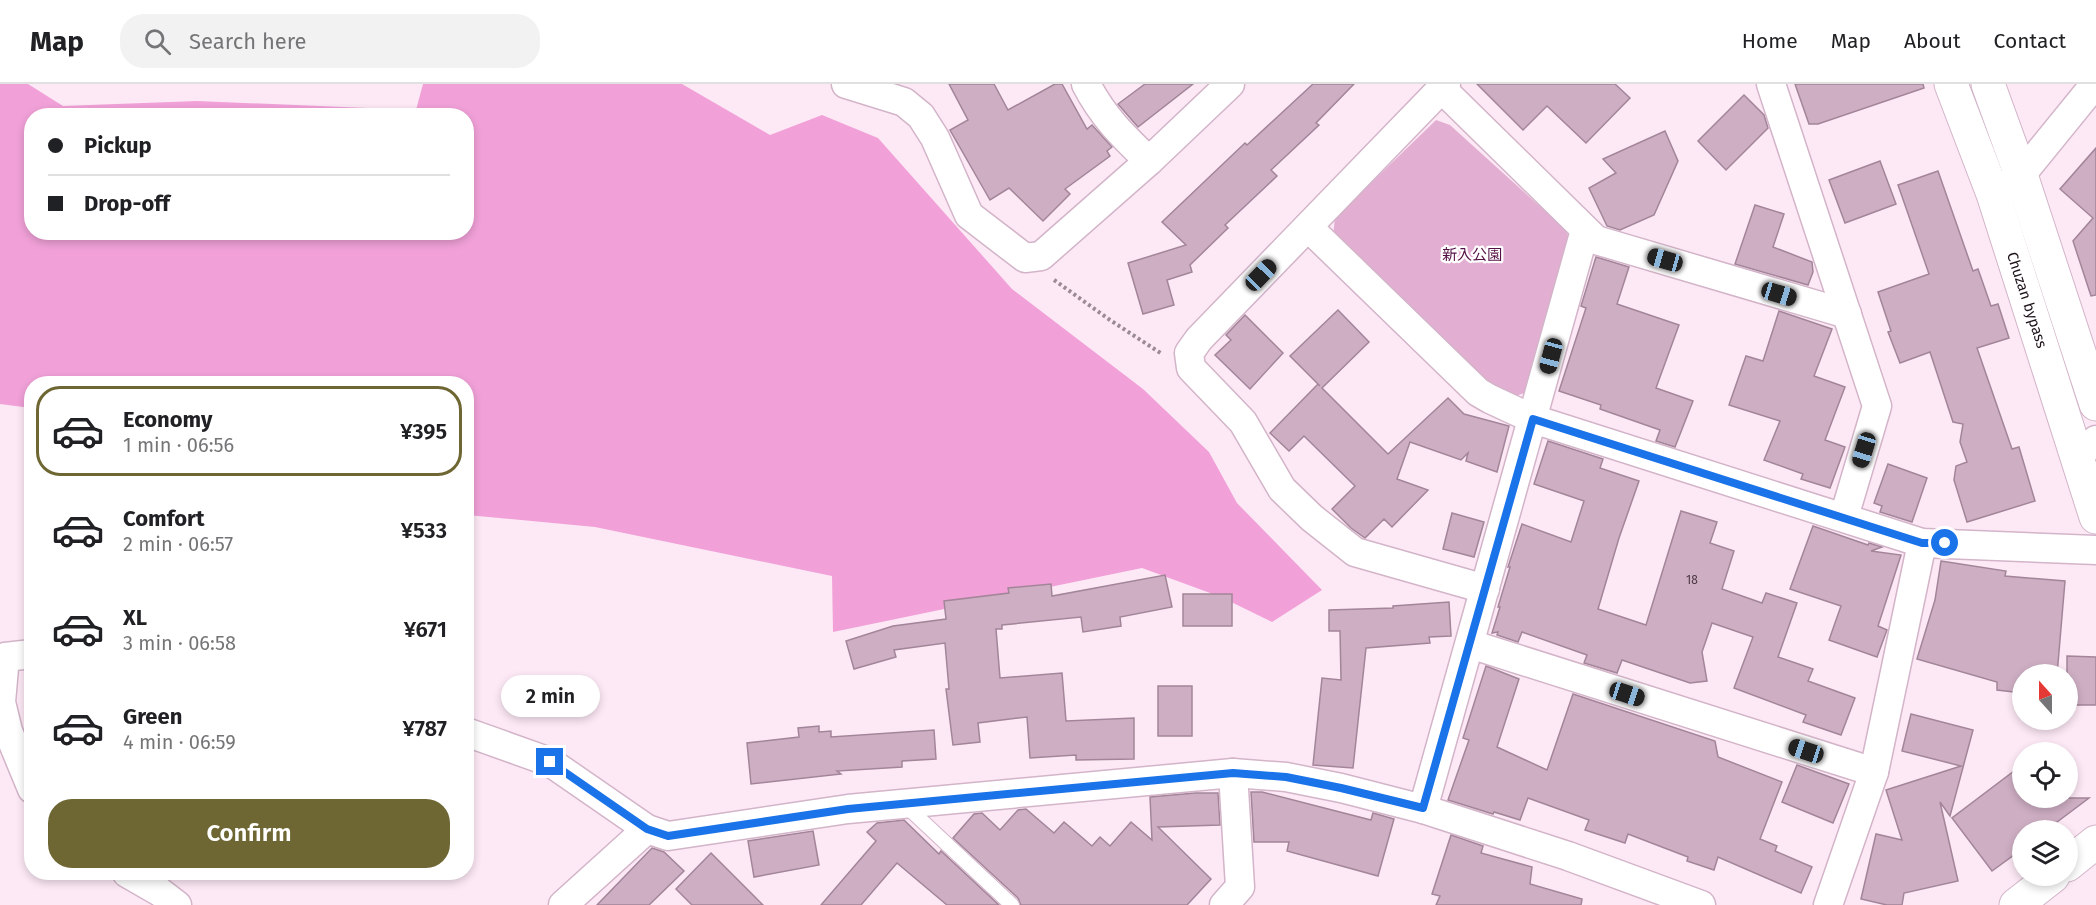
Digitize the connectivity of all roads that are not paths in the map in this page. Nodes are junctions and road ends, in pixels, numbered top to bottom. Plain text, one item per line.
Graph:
1 (846, 84) edge
2 (1086, 84) edge
3 (1230, 84) edge
4 (1771, 84) edge
5 (1951, 84) edge
6 (1988, 84) edge
7 (2095, 84) edge
8 (1444, 86) edge
9 (1149, 161) junction
10 (2021, 175) junction
11 (1993, 194) junction
12 (1308, 227) junction
13 (1585, 230) junction
14 (1847, 315) junction
15 (2096, 404) edge
16 (1533, 419) junction
17 (2086, 449) edge
18 (1844, 517) junction
19 (2096, 517) edge
20 (1922, 543) junction
21 (2096, 550) edge
22 (1485, 589) junction
23 (1470, 644) junction
24 (24, 655) edge
25 (0, 702) edge
26 (474, 735) edge
27 (24, 768) edge
28 (1874, 772) junction
29 (1233, 773) junction
30 (903, 804) junction
31 (1423, 808) junction
32 (647, 829) junction
33 (2096, 842) edge
34 (2078, 856) edge
35 (139, 880) edge
36 (2040, 886) edge
37 (177, 905) edge
38 (563, 905) edge
39 (1012, 905) edge
40 (1224, 905) edge
41 (1701, 905) edge
42 (1828, 905) edge
43 (2016, 905) edge

1 - 9 street
2 - 9 street
3 - 9 street
4 - 14 street
5 - 11 street, Chuzan bypass
6 - 10 street
7 - 10 street
8 - 12 street
8 - 13 street
10 - 11 street
10 - 15 street
11 - 17 street, Chuzan bypass
12 - 16 street
12 - 22 street
13 - 14 street
13 - 16 street
14 - 18 street
16 - 18 street
16 - 22 street
17 - 19 street, Chuzan bypass
18 - 20 street
20 - 21 street
20 - 28 street
22 - 23 street
23 - 28 street
23 - 31 street
24 - 25 street
25 - 27 street
26 - 32 street
28 - 42 street
29 - 30 street
29 - 31 street
29 - 40 street
30 - 32 street
30 - 39 lane
31 - 41 street
32 - 38 street
33 - 34 street
35 - 37 street
36 - 43 street

